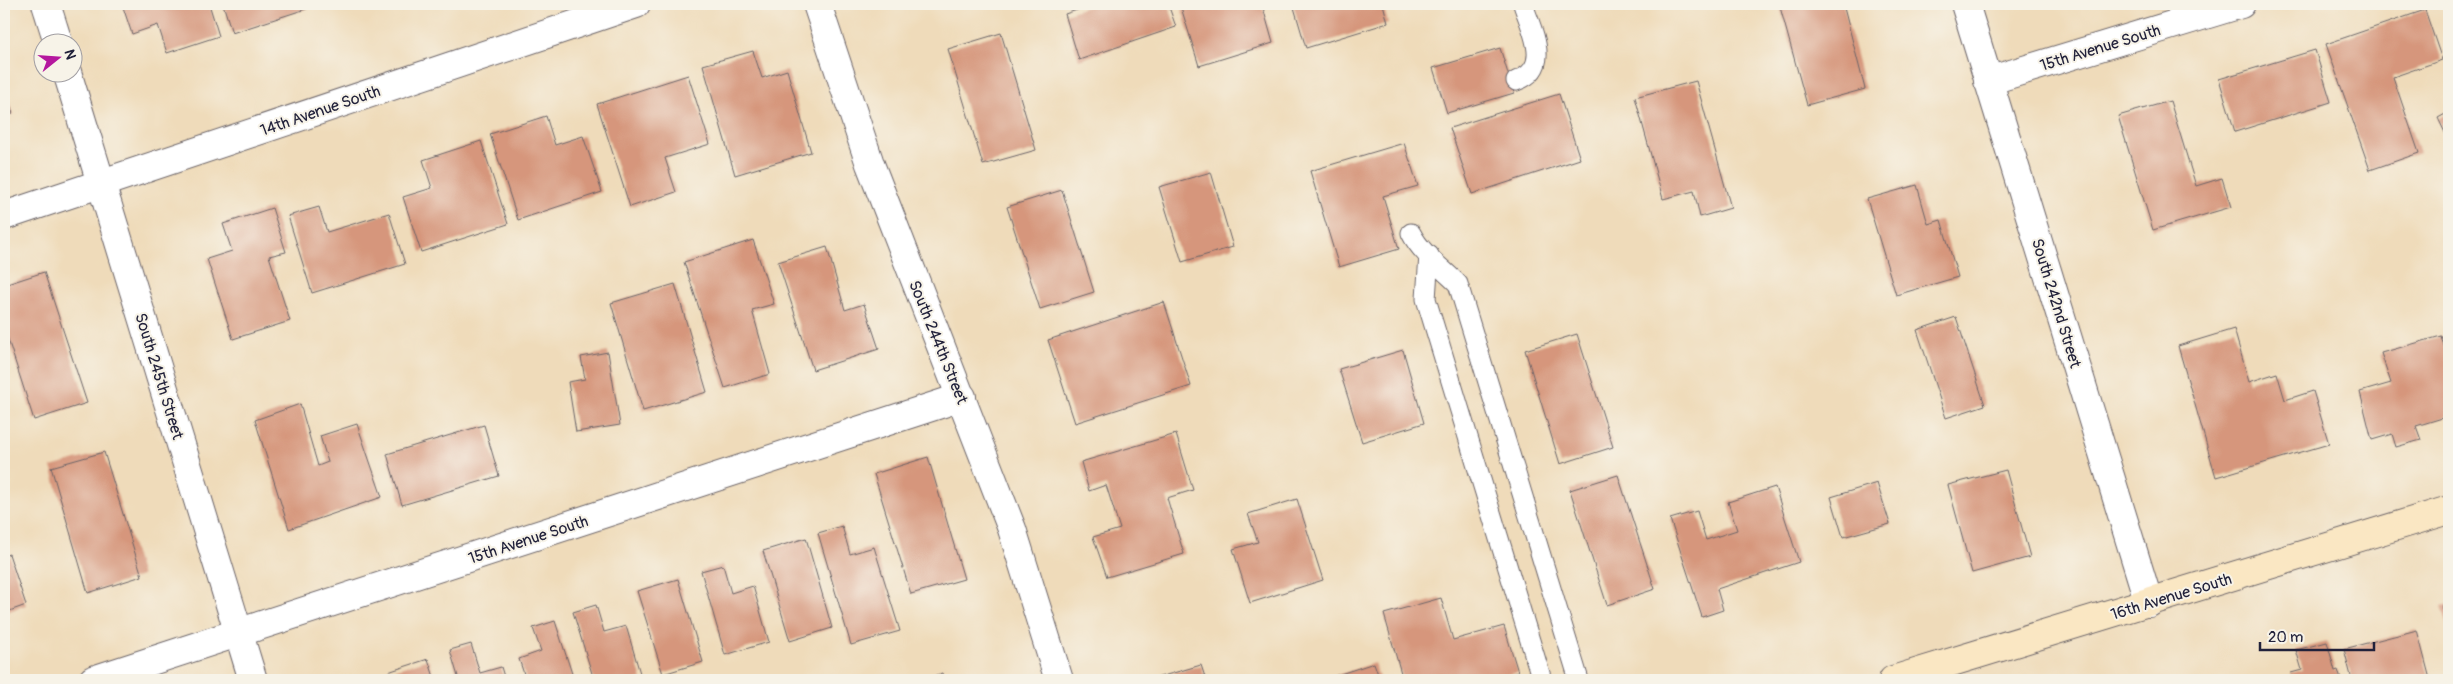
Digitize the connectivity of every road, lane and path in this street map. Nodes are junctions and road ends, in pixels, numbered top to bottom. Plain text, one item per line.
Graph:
1 (46, 4) edge
2 (636, 4) edge
3 (818, 4) edge
4 (1523, 4) edge
5 (1965, 4) edge
6 (2241, 4) edge
7 (55, 32) edge
8 (1516, 81) dead end
9 (1988, 81) junction
10 (70, 82) edge
11 (102, 184) junction
12 (4, 216) edge
13 (1411, 233) dead end
14 (1429, 254) junction
15 (962, 397) junction
16 (2449, 510) edge
17 (2149, 603) junction
18 (239, 633) junction
19 (93, 680) edge
20 (253, 680) edge
21 (1059, 680) edge
22 (1542, 680) edge
23 (1579, 680) edge
24 (1893, 680) edge

1 - 7 street
2 - 11 street, 14th Avenue South
3 - 15 street, South 244th Street
4 - 8 lane
5 - 9 street, South 242nd Street
6 - 9 street, 15th Avenue South
9 - 17 street, South 242nd Street
10 - 11 street, South 245th Street
11 - 12 street, 14th Avenue South
11 - 18 street, South 245th Street
13 - 14 lane
14 - 22 lane
14 - 23 lane
15 - 18 street, 15th Avenue South
15 - 21 street, South 244th Street
16 - 17 main road, 16th Avenue South
17 - 24 main road, 16th Avenue South
18 - 19 street, 15th Avenue South
18 - 20 street, South 245th Street

